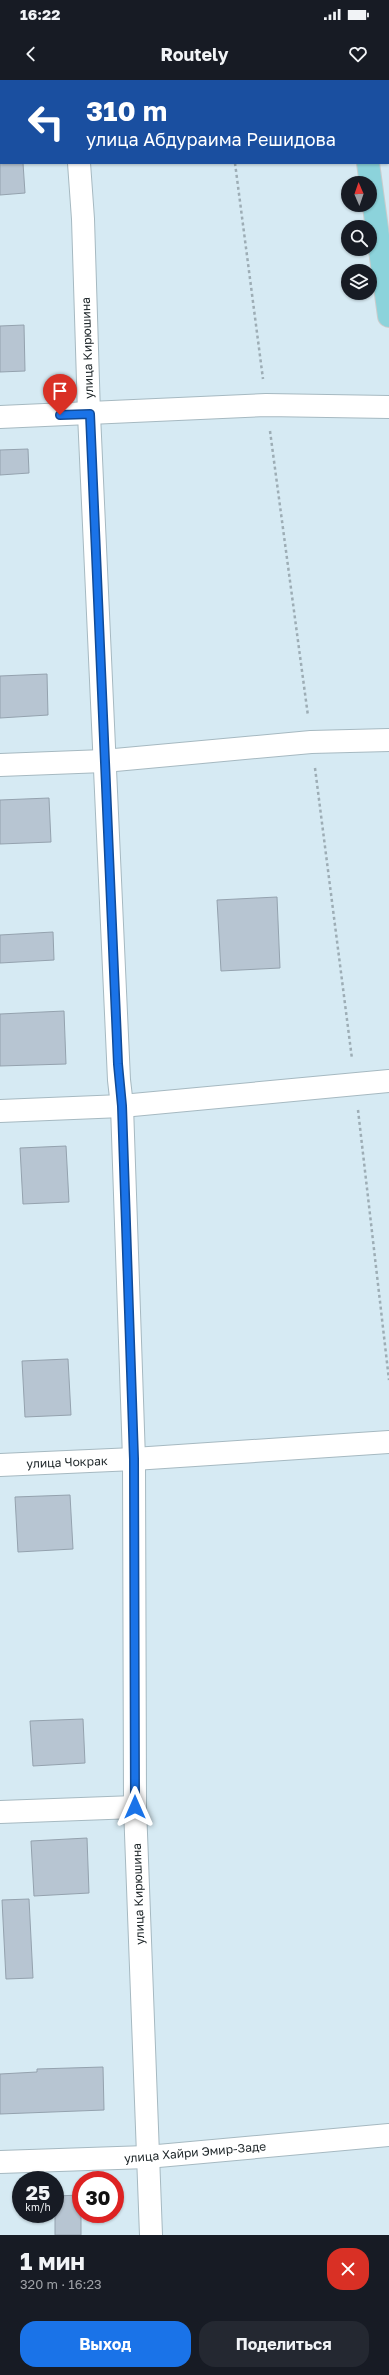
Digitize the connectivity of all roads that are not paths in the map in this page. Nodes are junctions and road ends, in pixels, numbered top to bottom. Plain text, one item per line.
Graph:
1 (79, 164) edge
2 (368, 164) edge
3 (389, 316) edge
4 (389, 407) edge
5 (90, 414) junction
6 (0, 417) edge
7 (389, 740) edge
8 (104, 761) junction
9 (0, 765) edge
10 (389, 1082) edge
11 (122, 1106) junction
12 (0, 1111) edge
13 (389, 1442) edge
14 (134, 1459) junction
15 (0, 1465) edge
16 (135, 1807) junction
17 (0, 1812) edge
18 (389, 2135) edge
19 (147, 2157) junction
20 (0, 2162) edge
21 (151, 2235) edge

1 - 5 street, улица Кирюшина
2 - 3 main road
4 - 5 street
5 - 6 street
5 - 8 street, улица Кирюшина
7 - 8 street
8 - 9 street
8 - 11 street, улица Кирюшина
10 - 11 street
11 - 12 street
11 - 14 street, улица Кирюшина
13 - 14 street, улица Чокрак
14 - 15 street, улица Чокрак
14 - 16 street, улица Кирюшина
16 - 17 street
16 - 19 street, улица Кирюшина
18 - 19 street, улица Хайри Эмир-Заде
19 - 20 street, улица Хайри Эмир-Заде
19 - 21 street, улица Кирюшина

